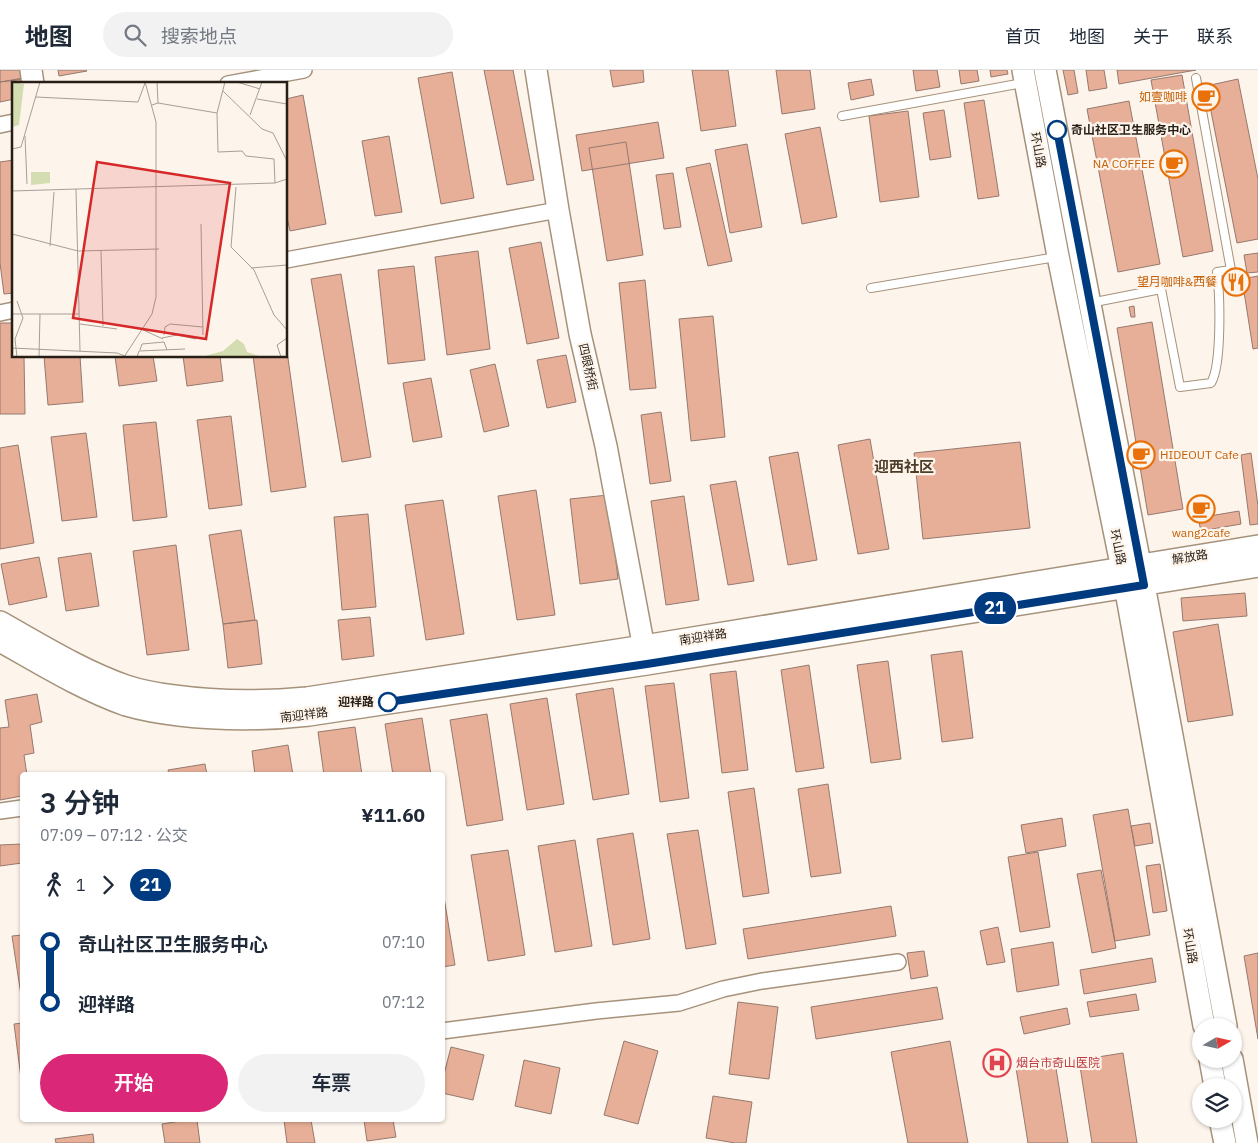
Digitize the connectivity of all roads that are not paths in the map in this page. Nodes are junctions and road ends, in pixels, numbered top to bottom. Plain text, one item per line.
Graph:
1 (304, 70) edge
2 (536, 70) edge
3 (1045, 70) edge
4 (1024, 76) edge
5 (1196, 78) dead end
6 (239, 82) edge
7 (842, 116) dead end
8 (558, 210) junction
9 (1069, 254) junction
10 (288, 260) edge
11 (871, 288) dead end
12 (1079, 304) junction
13 (1258, 546) edge
14 (1258, 566) edge
15 (1133, 577) junction
16 (0, 622) edge
17 (0, 640) edge
18 (645, 655) junction
19 (20, 808) edge
20 (0, 811) edge
21 (898, 962) dead end
22 (1203, 1018) edge
23 (1224, 1018) edge
24 (445, 1031) edge
25 (1233, 1068) edge
26 (1228, 1128) edge
27 (1240, 1141) edge

1 - 6 street
2 - 8 main road, 四眼桥街
3 - 9 main road, 环山路
4 - 7 lane
4 - 9 main road, 环山路
5 - 12 lane
8 - 10 street
8 - 18 main road, 四眼桥街
9 - 11 lane
9 - 12 main road, 环山路
12 - 15 main road, 环山路
13 - 15 main road, 解放路
14 - 15 main road, 解放路
15 - 18 main road, 南迎祥路
15 - 22 main road, 环山路
15 - 23 main road, 环山路
16 - 18 main road, 南迎祥路
17 - 18 main road, 南迎祥路
19 - 20 street
21 - 24 street
25 - 27 main road
26 - 27 main road

